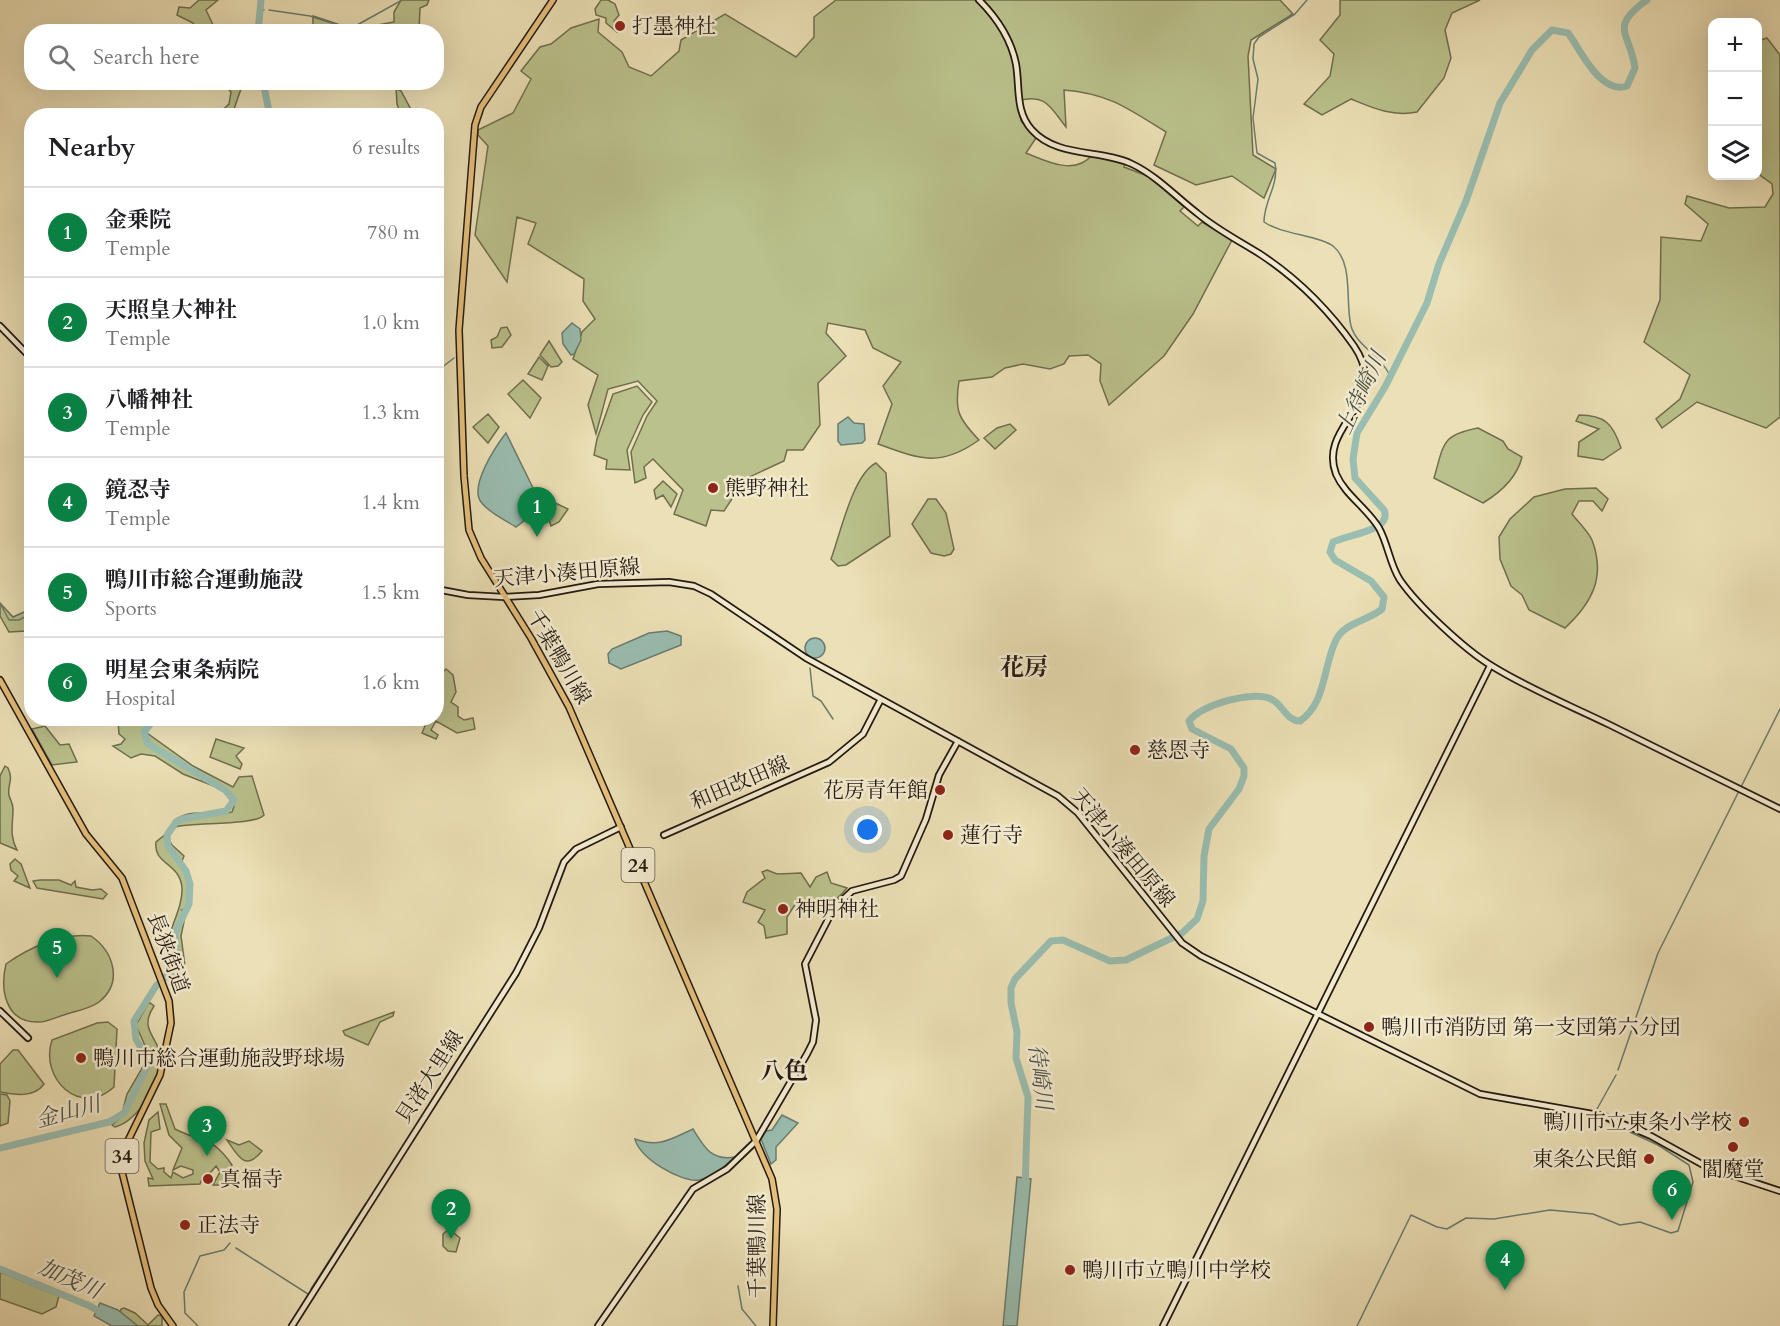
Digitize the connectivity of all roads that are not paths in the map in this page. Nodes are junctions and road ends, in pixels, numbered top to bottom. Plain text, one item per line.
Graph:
1 (553, 0) edge
2 (979, 0) edge
3 (0, 326) edge
4 (24, 351) edge
5 (444, 590) edge
6 (504, 597) junction
7 (1490, 666) junction
8 (0, 681) edge
9 (881, 699) junction
10 (24, 724) edge
11 (25, 726) edge
12 (958, 741) junction
13 (1780, 808) edge
14 (621, 827) junction
15 (664, 834) dead end
16 (0, 1011) edge
17 (1317, 1014) junction
18 (28, 1038) dead end
19 (756, 1141) junction
20 (1780, 1191) edge
21 (173, 1326) edge
22 (292, 1326) edge
23 (598, 1326) edge
24 (773, 1326) edge
25 (1163, 1326) edge

1 - 6 main road, 千葉鴨川線 / 24
2 - 7 street
3 - 4 street
5 - 6 street, 天津小湊田原線
6 - 9 street, 天津小湊田原線
6 - 14 main road, 千葉鴨川線 / 24
7 - 13 street
7 - 17 street
8 - 10 main road, 長狭街道 / 34
9 - 12 street, 天津小湊田原線
9 - 15 street, 和田改田線
11 - 21 main road, 長狭街道 / 34
12 - 17 street, 天津小湊田原線
12 - 19 street
14 - 19 main road, 千葉鴨川線 / 24
14 - 22 street, 貝渚大里線
16 - 18 street
17 - 20 street, 天津小湊田原線
17 - 25 street
19 - 23 street
19 - 24 main road, 千葉鴨川線 / 24

